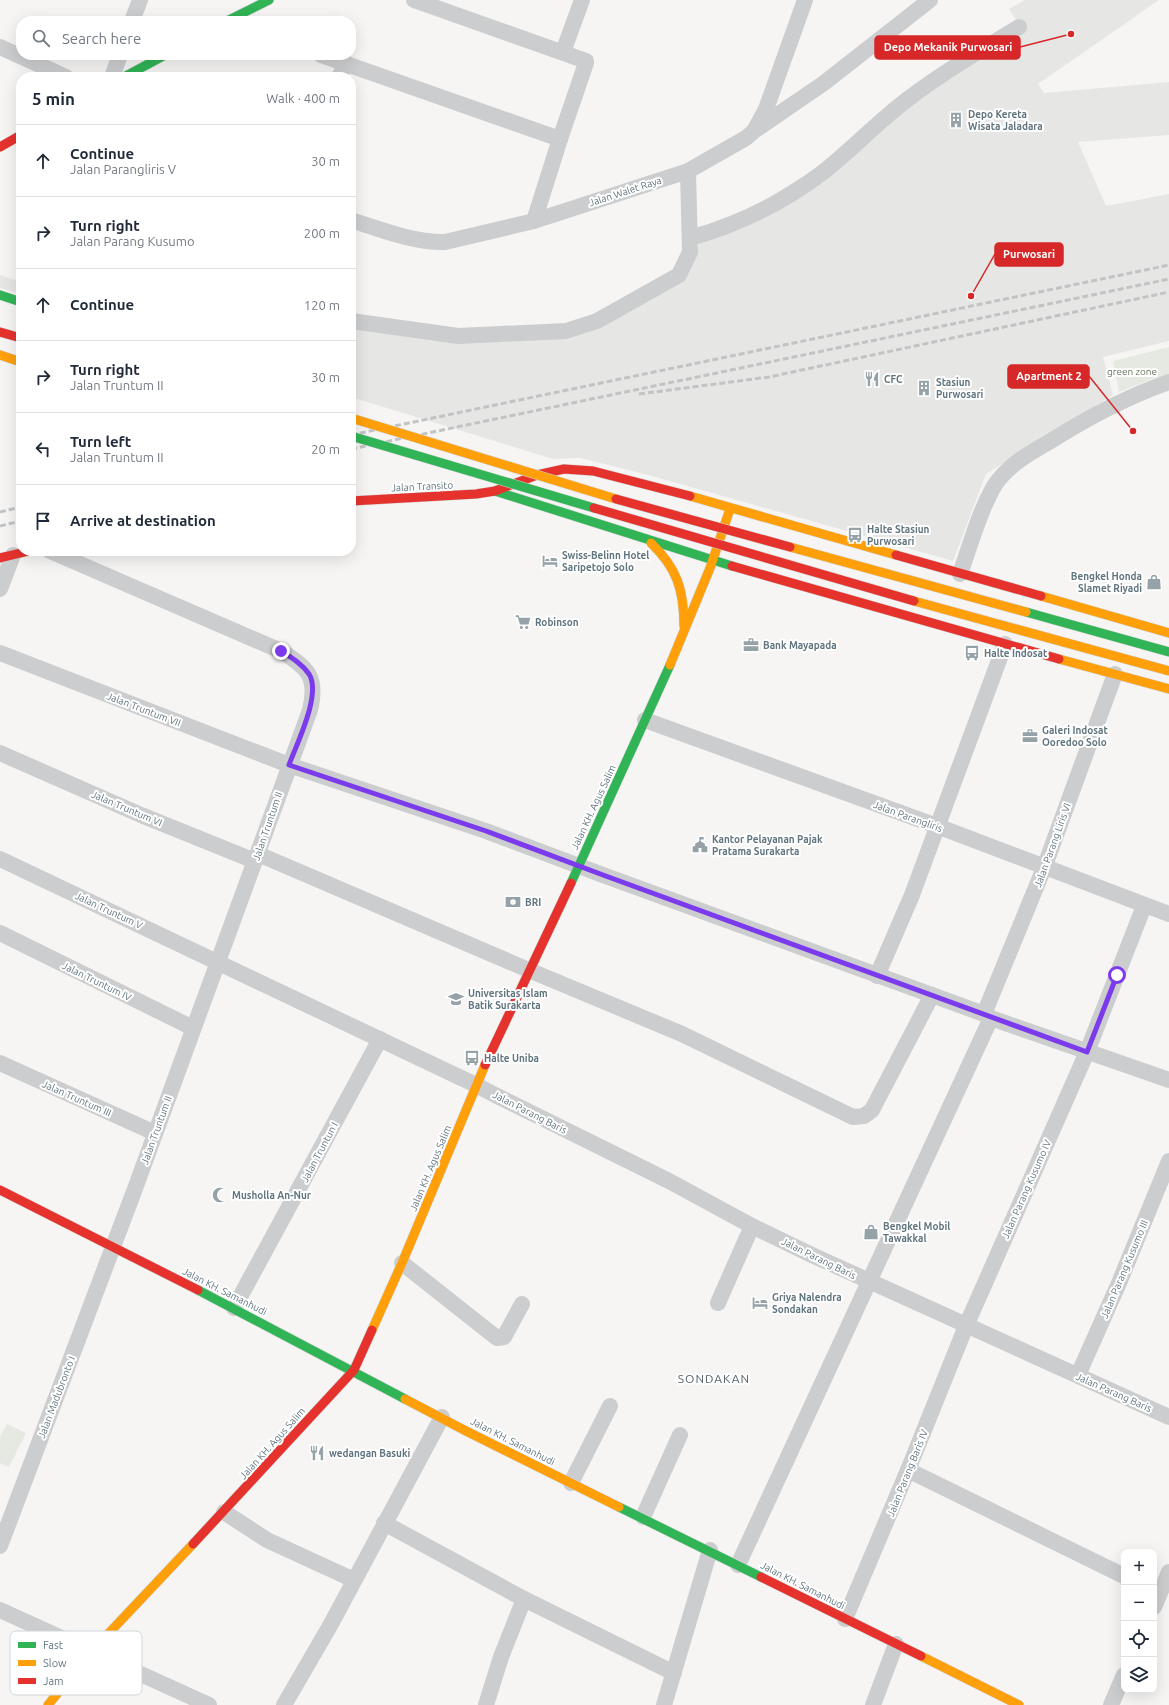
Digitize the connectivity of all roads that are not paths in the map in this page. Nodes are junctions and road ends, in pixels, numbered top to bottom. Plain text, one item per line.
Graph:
1 (140, 0) edge
2 (269, 0) edge
3 (414, 0) edge
4 (582, 0) edge
5 (805, 0) edge
6 (930, 0) edge
7 (134, 16) edge
8 (237, 16) edge
9 (1019, 27) dead end
10 (0, 47) edge
11 (563, 52) junction
12 (16, 54) edge
13 (29, 60) edge
14 (118, 60) edge
15 (155, 60) edge
16 (328, 60) edge
17 (343, 70) edge
18 (55, 72) edge
19 (114, 72) edge
20 (133, 72) edge
21 (356, 74) edge
22 (754, 131) junction
23 (16, 137) edge
24 (560, 138) junction
25 (0, 147) edge
26 (688, 171) junction
27 (534, 221) junction
28 (356, 222) edge
29 (690, 238) junction
30 (0, 295) edge
31 (16, 300) edge
32 (356, 322) edge
33 (0, 332) edge
34 (16, 337) edge
35 (0, 355) edge
36 (16, 360) edge
37 (1169, 382) edge
38 (356, 420) edge
39 (356, 437) edge
40 (547, 473) junction
41 (495, 491) junction
42 (356, 501) edge
43 (540, 506) junction
44 (730, 509) junction
45 (651, 543) junction
46 (14, 554) edge
47 (62, 556) edge
48 (712, 562) junction
49 (960, 574) junction
50 (0, 589) edge
51 (1169, 634) edge
52 (683, 636) junction
53 (1005, 644) junction
54 (1169, 652) edge
55 (0, 653) edge
56 (1169, 671) edge
57 (1115, 674) junction
58 (1169, 689) edge
59 (645, 720) junction
60 (0, 753) edge
61 (289, 765) junction
62 (937, 826) junction
63 (257, 857) junction
64 (0, 859) edge
65 (578, 865) junction
66 (1044, 868) junction
67 (1144, 906) junction
68 (1169, 914) edge
69 (0, 933) edge
70 (218, 961) junction
71 (531, 972) junction
72 (877, 976) junction
73 (932, 995) junction
74 (988, 1016) junction
75 (193, 1028) junction
76 (380, 1039) junction
77 (1087, 1052) junction
78 (0, 1062) edge
79 (1169, 1080) edge
80 (476, 1085) junction
81 (155, 1133) junction
82 (1169, 1161) edge
83 (0, 1190) edge
84 (1163, 1193) edge
85 (752, 1226) junction
86 (112, 1248) junction
87 (402, 1263) junction
88 (869, 1282) junction
89 (718, 1303) dead end
90 (522, 1304) dead end
91 (234, 1308) junction
92 (966, 1326) junction
93 (354, 1370) junction
94 (1078, 1375) junction
95 (610, 1406) dead end
96 (442, 1417) junction
97 (1169, 1417) edge
98 (680, 1435) dead end
99 (908, 1470) junction
100 (571, 1483) junction
101 (224, 1512) junction
102 (643, 1517) junction
103 (384, 1523) junction
104 (0, 1546) edge
105 (710, 1550) junction
106 (738, 1565) junction
107 (1169, 1572) edge
108 (1121, 1575) edge
109 (354, 1580) junction
110 (1157, 1595) edge
111 (524, 1599) junction
112 (0, 1610) edge
113 (845, 1619) junction
114 (47, 1631) edge
115 (111, 1631) edge
116 (896, 1644) junction
117 (674, 1673) junction
118 (142, 1677) edge
119 (1121, 1682) edge
120 (56, 1695) edge
121 (185, 1700) edge
122 (48, 1705) edge
123 (209, 1705) edge
124 (284, 1705) edge
125 (486, 1705) edge
126 (664, 1705) edge
127 (873, 1705) edge
128 (1019, 1705) edge
129 (1111, 1705) edge

1 - 7 street
2 - 8 main road
3 - 11 street
4 - 11 street
5 - 22 street, Jalan Walet Raya
6 - 22 street
9 - 29 street
10 - 12 street
11 - 24 street
13 - 18 street
14 - 19 street
15 - 20 main road
16 - 17 street
21 - 24 street
22 - 26 street, Jalan Walet Raya
23 - 25 main road
24 - 27 street
26 - 27 street, Jalan Walet Raya
26 - 29 street
27 - 28 street, Jalan Walet Raya
29 - 32 street
30 - 31 main road
33 - 34 main road
35 - 36 main road
37 - 49 street
38 - 54 main road, bridge
39 - 56 main road, bridge
40 - 41 main road, Jalan Transito
40 - 43 main road
40 - 44 main road, Jalan Transito
41 - 42 main road, Jalan Transito
41 - 43 main road
43 - 45 main road
44 - 48 main road, Jalan KH. Agus Salim
44 - 49 main road, Jalan Transito
45 - 48 main road
45 - 52 main road
46 - 50 street
47 - 61 street, Jalan Truntum II
48 - 52 main road, Jalan KH. Agus Salim
48 - 53 main road
49 - 51 main road, Jalan Transito
52 - 59 main road, Jalan KH. Agus Salim
53 - 57 main road
53 - 62 street
55 - 61 street, Jalan Truntum VII
57 - 58 main road
57 - 66 street, Jalan Parang Liris VI
59 - 62 street, Jalan Parangliris
59 - 65 main road, Jalan KH. Agus Salim
60 - 63 street, Jalan Truntum VI
61 - 63 street, Jalan Truntum II
61 - 65 street, Jalan Truntum VII
62 - 66 street, Jalan Parangliris
62 - 72 street
63 - 70 street, Jalan Truntum II
63 - 71 street, Jalan Truntum VI
64 - 70 street, Jalan Truntum V
65 - 71 main road, Jalan KH. Agus Salim
65 - 72 street, Jalan Truntum VII
66 - 67 street, Jalan Parangliris
66 - 74 street, Jalan Parang Liris VI
67 - 68 street, Jalan Parangliris
67 - 77 street, Jalan Parang Kusumo IV
69 - 75 street, Jalan Truntum IV
70 - 75 street, Jalan Truntum II
70 - 76 street, Jalan Truntum V
71 - 73 street, Jalan Truntum VI
71 - 80 main road, Jalan KH. Agus Salim
72 - 73 street, Jalan Truntum VII
73 - 74 street, Jalan Truntum VII
74 - 77 street, Jalan Truntum VII
74 - 88 street, Jalan Parang Liris VI
75 - 81 street, Jalan Truntum II
76 - 80 street, Jalan Parang Baris
76 - 91 street, Jalan Truntun I
77 - 79 street, Jalan Truntum VII
77 - 92 street, Jalan Parang Kusumo IV
78 - 81 street, Jalan Truntum III
80 - 85 street, Jalan Parang Baris
80 - 87 main road, Jalan KH. Agus Salim
81 - 86 street, Jalan Truntum II
82 - 84 street, Jalan Parang Kusumo III
83 - 86 main road, Jalan KH. Samanhudi
84 - 94 street, Jalan Parang Kusumo III
85 - 88 street, Jalan Parang Baris
85 - 89 street
86 - 91 main road, Jalan KH. Samanhudi
86 - 104 street, Jalan Madubronto I
87 - 90 street
87 - 93 main road, Jalan KH. Agus Salim
88 - 92 street, Jalan Parang Baris
88 - 106 street, Jalan Parang Liris VI
91 - 93 main road, Jalan KH. Samanhudi
92 - 94 street, Jalan Parang Baris
92 - 99 street, Jalan Parang Baris IV
93 - 96 main road, Jalan KH. Samanhudi
93 - 101 main road, Jalan KH. Agus Salim
94 - 97 street, Jalan Parang Baris
95 - 100 street
96 - 100 main road, Jalan KH. Samanhudi
96 - 103 street
98 - 102 street
99 - 108 street
99 - 113 street, Jalan Parang Baris IV
100 - 102 main road, Jalan KH. Samanhudi
101 - 109 street
101 - 115 main road, Jalan KH. Agus Salim
102 - 105 main road, Jalan KH. Samanhudi
103 - 109 street
103 - 111 street
105 - 106 main road, Jalan KH. Samanhudi
105 - 117 street
106 - 113 main road, Jalan KH. Samanhudi
107 - 110 street
109 - 124 street
111 - 117 street
111 - 125 street
112 - 114 street
113 - 116 main road, Jalan KH. Samanhudi
116 - 127 street
116 - 128 main road, Jalan KH. Samanhudi
117 - 126 street
118 - 121 street
119 - 129 street
120 - 122 main road, Jalan KH. Agus Salim
121 - 123 street

